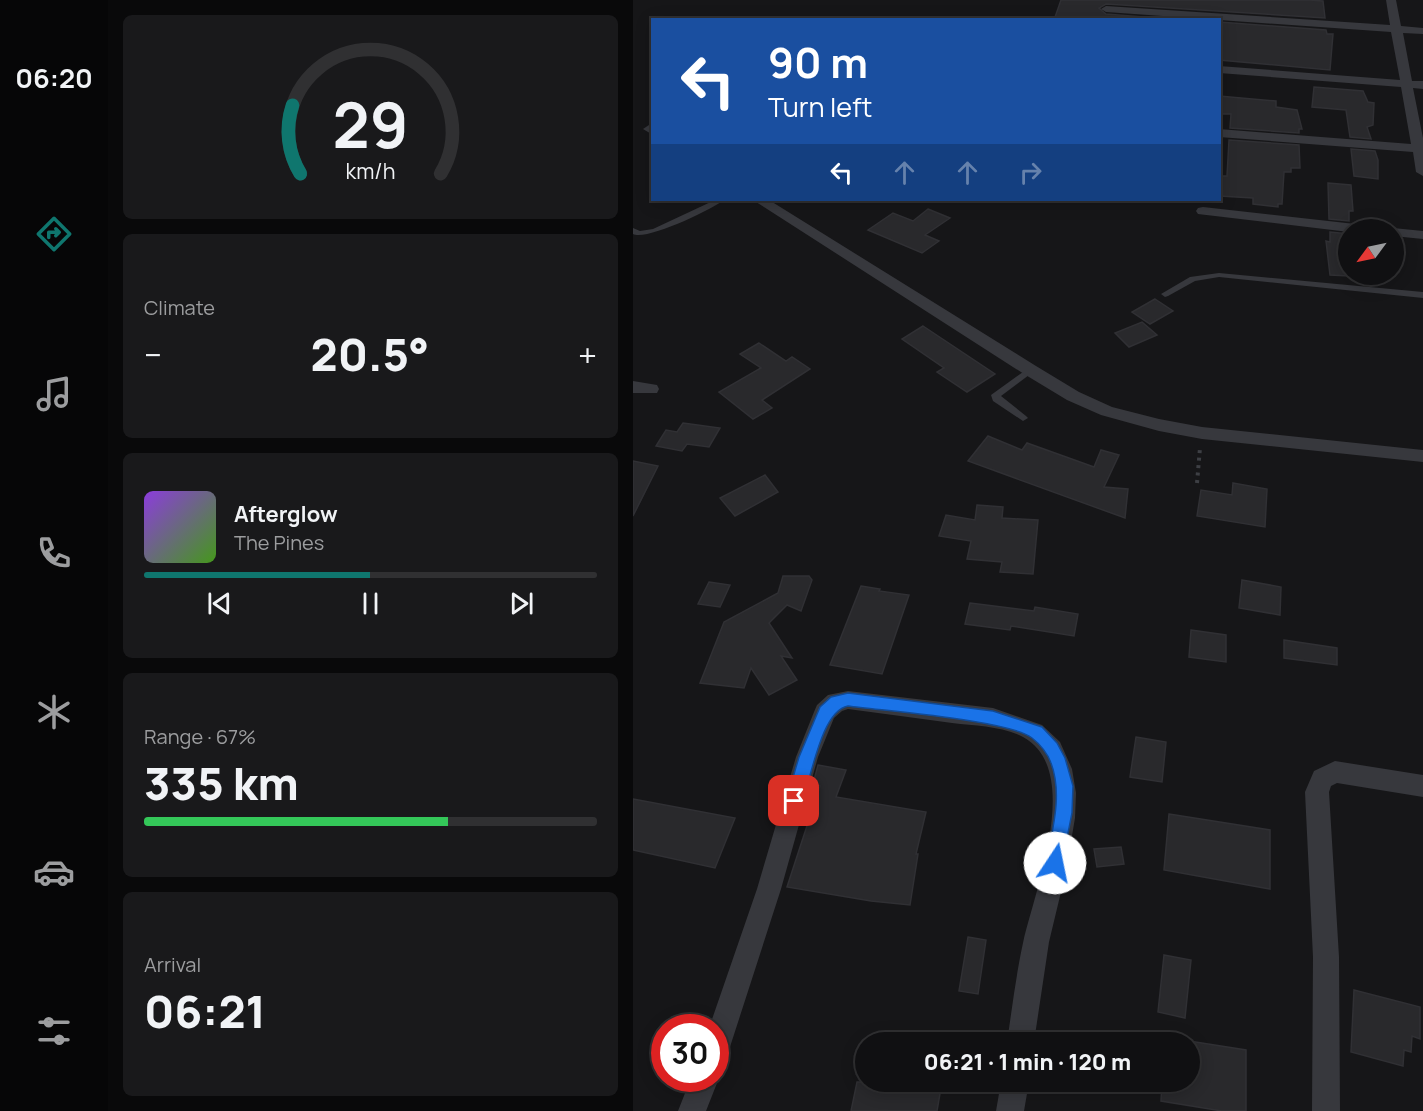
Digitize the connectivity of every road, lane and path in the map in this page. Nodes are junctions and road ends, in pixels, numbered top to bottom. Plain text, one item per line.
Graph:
1 (1391, 0) edge
2 (1106, 9) dead end
3 (1397, 30) junction
4 (1423, 31) edge
5 (1221, 69) edge
6 (1406, 84) junction
7 (1423, 85) edge
8 (1221, 133) edge
9 (1421, 148) edge
10 (1423, 172) edge
11 (718, 201) edge
12 (761, 201) edge
13 (1203, 211) dead end
14 (1338, 226) edge
15 (633, 230) edge
16 (1404, 233) edge
17 (1423, 235) edge
18 (1165, 294) dead end
19 (1423, 296) edge
20 (1030, 370) junction
21 (633, 387) edge
22 (651, 389) dead end
23 (1023, 418) dead end
24 (1202, 433) junction
25 (1423, 456) edge
26 (1197, 483) dead end
27 (1423, 786) edge
28 (727, 1014) edge
29 (1023, 1032) edge
30 (699, 1092) edge
31 (1013, 1092) edge
32 (692, 1111) edge
33 (1010, 1111) edge
34 (1326, 1111) edge

1 - 3 street
2 - 3 street
3 - 4 street
3 - 6 street
5 - 6 street
6 - 7 street
6 - 9 street
8 - 9 street
9 - 10 street
11 - 15 lane
12 - 20 street
13 - 14 street
16 - 17 street
18 - 19 lane
20 - 23 lane
20 - 24 street
21 - 22 street
24 - 25 street
24 - 26 path
27 - 34 street
28 - 29 street
30 - 32 street
31 - 33 street

